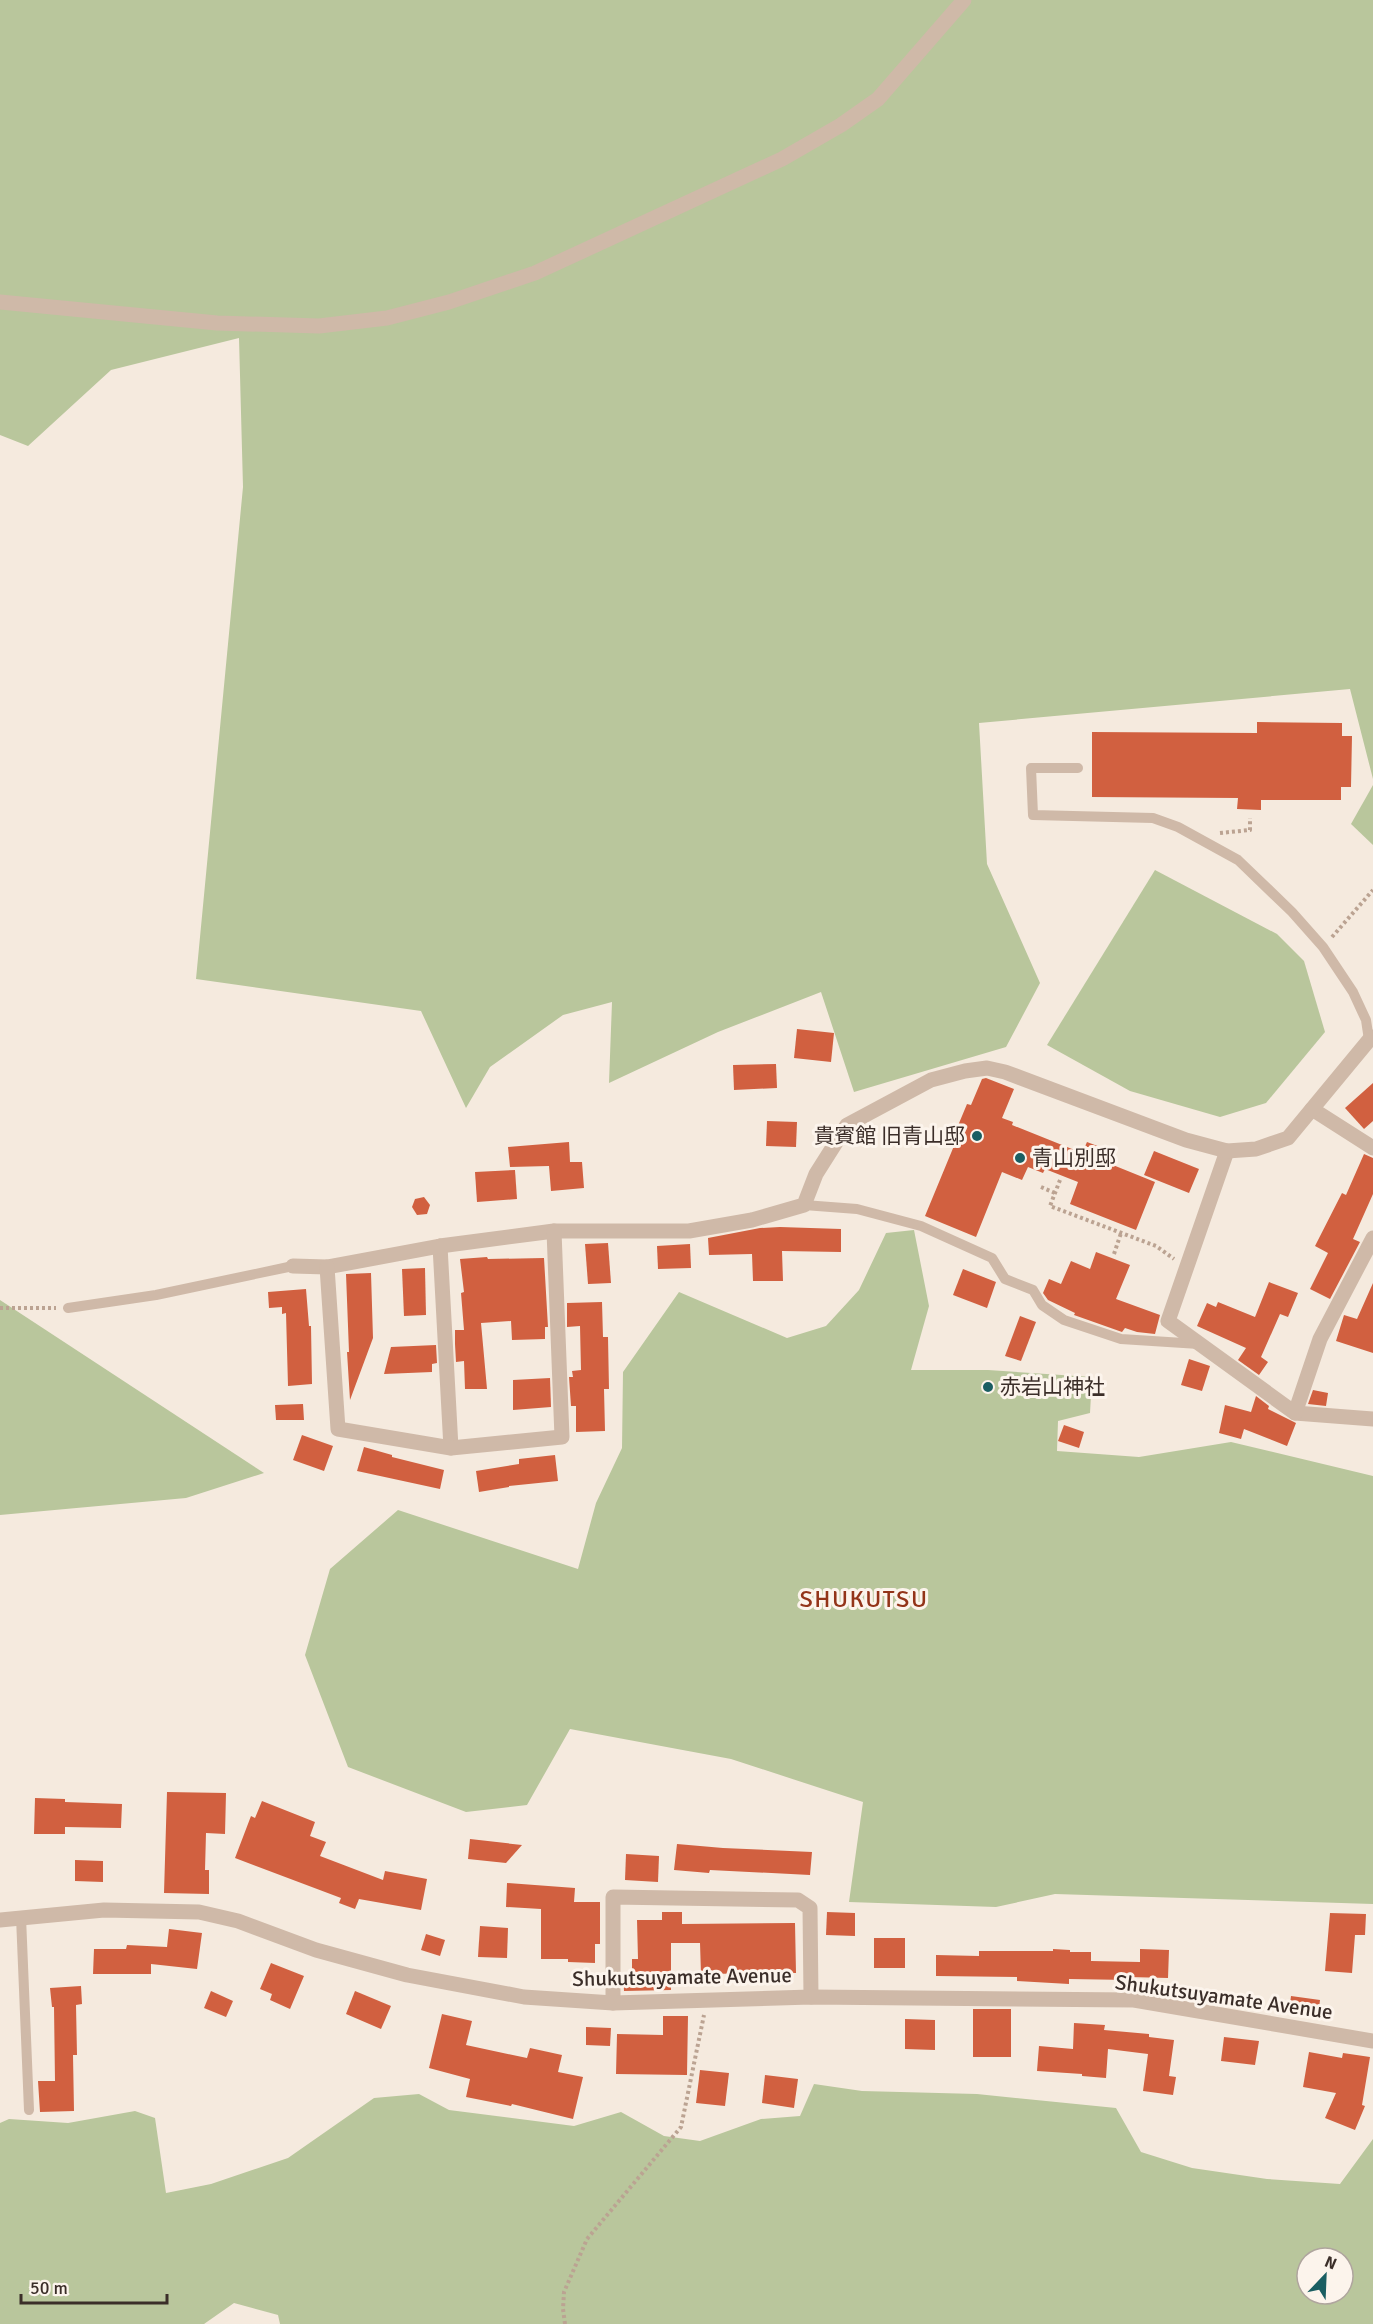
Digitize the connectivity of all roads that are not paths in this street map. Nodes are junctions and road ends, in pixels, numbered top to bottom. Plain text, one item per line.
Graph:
1 (964, 0) edge
2 (0, 302) edge
3 (1078, 768) dead end
4 (1371, 1038) edge
5 (1312, 1109) junction
6 (1373, 1148) edge
7 (1227, 1151) junction
8 (804, 1206) junction
9 (554, 1231) junction
10 (1373, 1238) edge
11 (440, 1246) junction
12 (293, 1266) joint
13 (327, 1267) junction
14 (68, 1308) road end
15 (1199, 1344) junction
16 (1295, 1413) junction
17 (1373, 1419) edge
18 (451, 1448) junction
19 (21, 1917) junction
20 (0, 1920) edge
21 (811, 1997) junction
22 (613, 2003) junction
23 (1373, 2041) edge
24 (29, 2110) dead end

1 - 2 street
3 - 4 lane
4 - 5 street
5 - 6 street
5 - 7 street
7 - 8 street
7 - 15 street
8 - 9 street
8 - 15 lane
9 - 11 street
9 - 18 street
10 - 16 street
11 - 13 street
11 - 18 street
12 - 13 street
12 - 14 lane
13 - 18 street
15 - 16 street
16 - 17 street
19 - 20 street, Shukutsuyamate Avenue
19 - 22 street, Shukutsuyamate Avenue
19 - 24 lane
21 - 22 street, Shukutsuyamate Avenue
21 - 22 street
21 - 23 street, Shukutsuyamate Avenue

